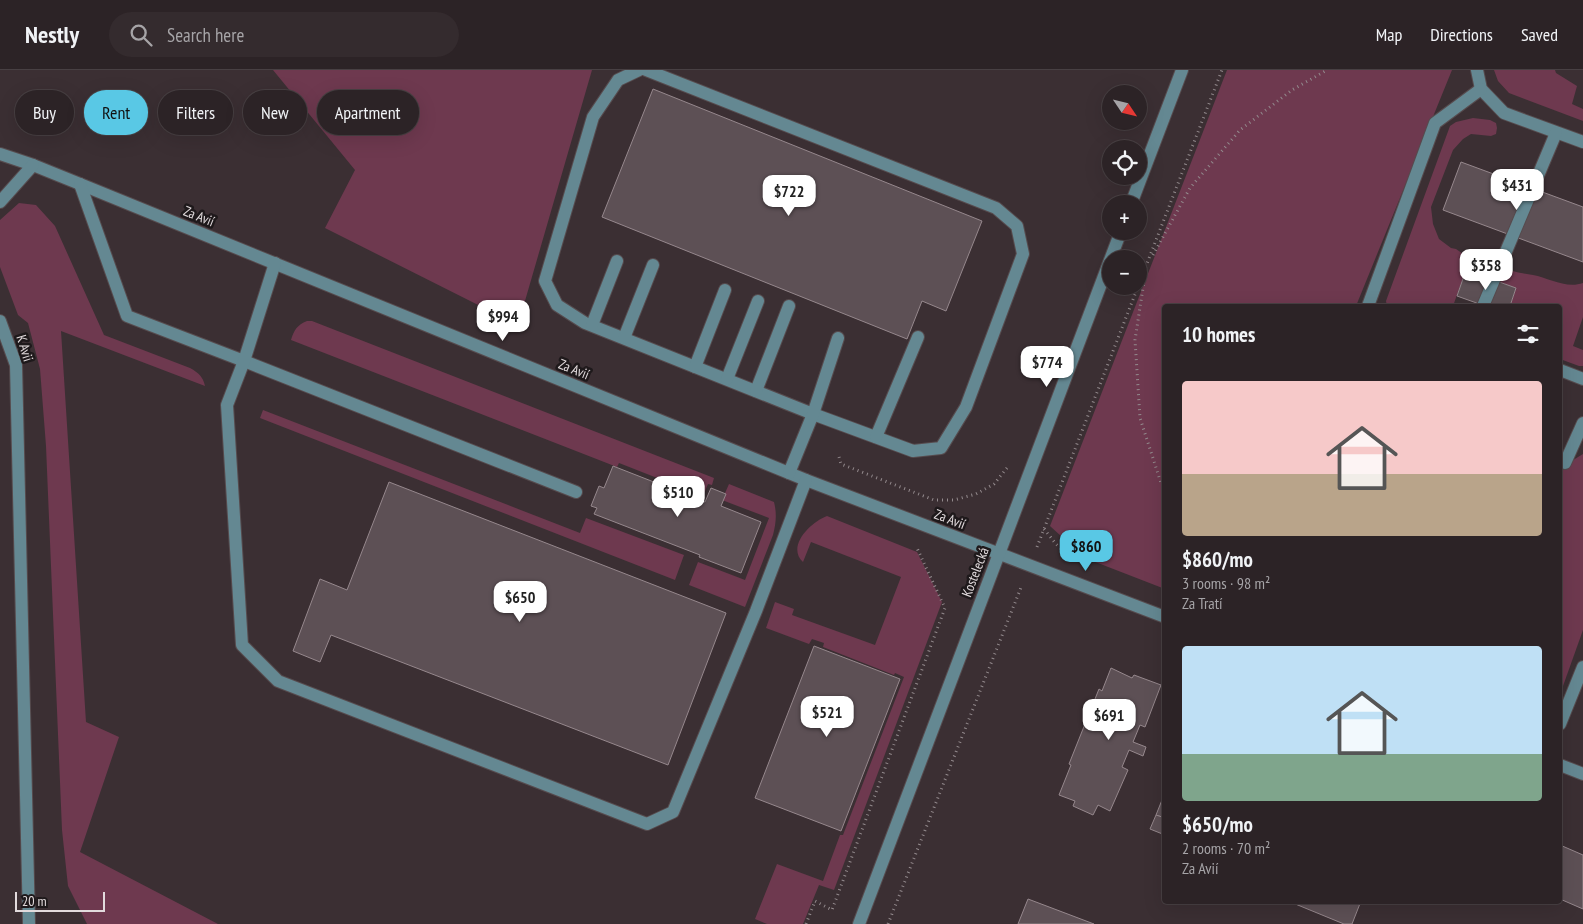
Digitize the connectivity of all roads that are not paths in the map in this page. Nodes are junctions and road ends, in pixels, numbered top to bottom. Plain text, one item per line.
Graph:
1 (639, 70) edge
2 (646, 70) edge
3 (1182, 70) edge
4 (1476, 70) edge
5 (1481, 89) junction
6 (1556, 133) junction
7 (1583, 142) edge
8 (0, 154) edge
9 (33, 165) junction
10 (80, 184) junction
11 (1134, 195) edge
12 (0, 202) edge
13 (1118, 240) edge
14 (617, 261) dead end
15 (275, 263) junction
16 (653, 265) dead end
17 (724, 290) dead end
18 (758, 301) dead end
19 (1369, 304) edge
20 (1484, 304) edge
21 (790, 306) dead end
22 (0, 321) edge
23 (592, 325) junction
24 (918, 337) dead end
25 (624, 338) junction
26 (838, 338) dead end
27 (244, 361) junction
28 (695, 366) junction
29 (1562, 371) edge
30 (727, 379) junction
31 (1583, 379) edge
32 (756, 391) junction
33 (813, 414) junction
34 (1583, 423) edge
35 (876, 437) junction
36 (1562, 462) edge
37 (789, 473) junction
38 (806, 480) junction
39 (576, 492) dead end
40 (998, 554) junction
41 (1162, 616) edge
42 (1583, 667) edge
43 (1562, 719) edge
44 (1562, 766) edge
45 (1583, 774) edge
46 (29, 924) edge
47 (859, 924) edge

1 - 23 street
2 - 35 street
3 - 11 street
4 - 5 street
5 - 6 street
5 - 19 street
6 - 7 street
6 - 20 street
8 - 9 street, Za Avií
9 - 10 street, Za Avií
9 - 12 street
10 - 15 street, Za Avií
10 - 27 street
13 - 40 street, Kostelecká
14 - 23 street
15 - 27 street
15 - 37 street, Za Avií
16 - 25 street
17 - 28 street
18 - 30 street
21 - 32 street
22 - 46 street, K Avii
23 - 25 street
24 - 35 street
25 - 28 street
26 - 33 street
27 - 38 street
27 - 39 street
28 - 30 street
29 - 31 street
30 - 32 street
32 - 33 street
33 - 35 street
33 - 37 street
34 - 36 street
37 - 38 street, Za Avií
38 - 40 street, Za Avií
40 - 41 street, Za Avií
40 - 47 street, Kostelecká
42 - 43 street
44 - 45 street

